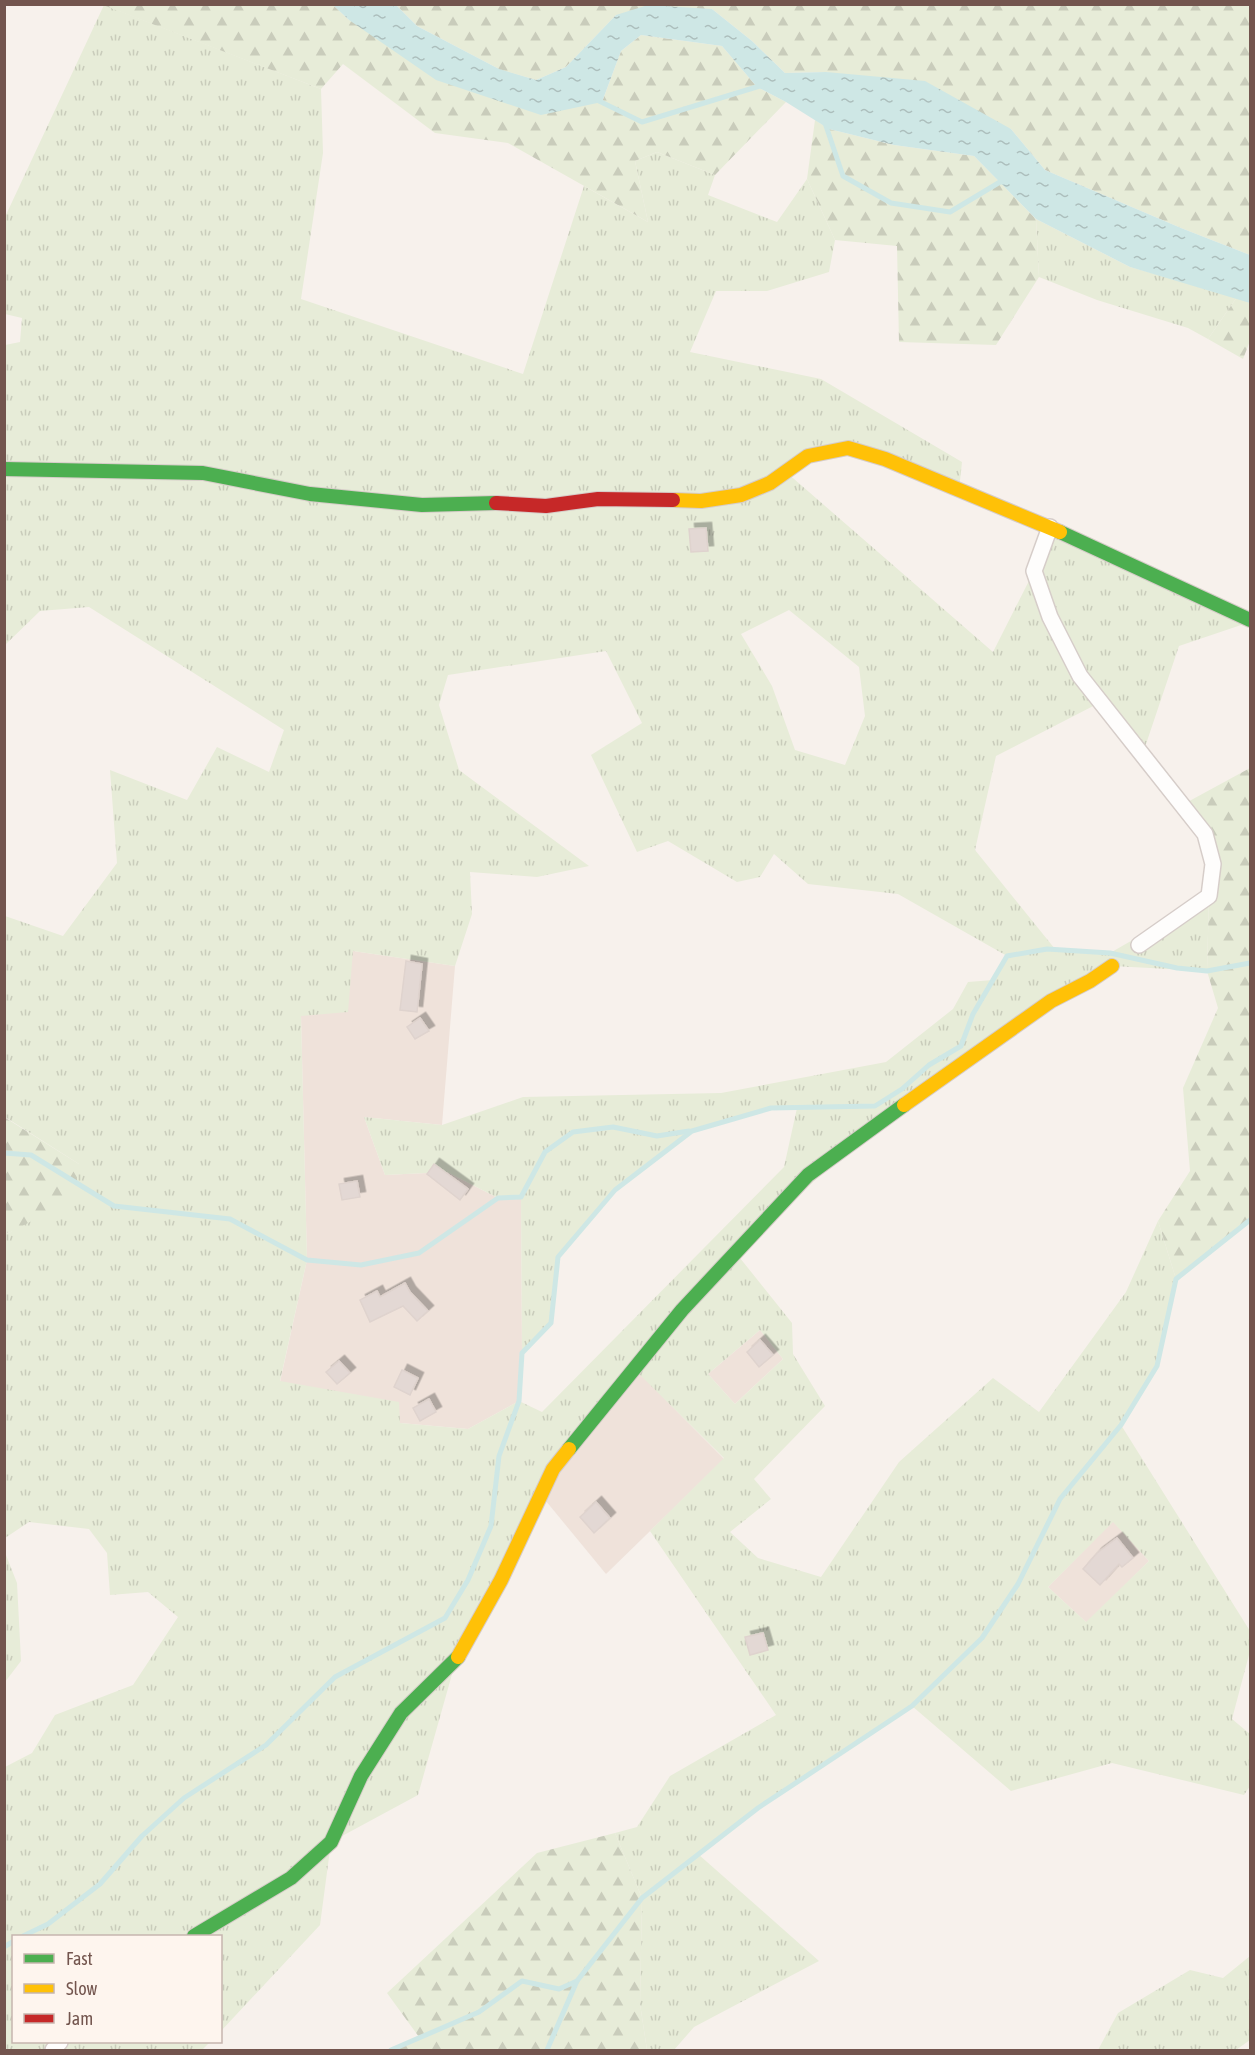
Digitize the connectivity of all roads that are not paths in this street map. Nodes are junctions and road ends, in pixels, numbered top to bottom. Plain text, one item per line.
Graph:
1 (4, 470) edge
2 (1050, 527) junction
3 (1251, 620) edge
4 (1139, 945) dead end
5 (1112, 966) dead end
6 (196, 1935) edge

1 - 2 street
2 - 3 street
2 - 4 street
5 - 6 street

